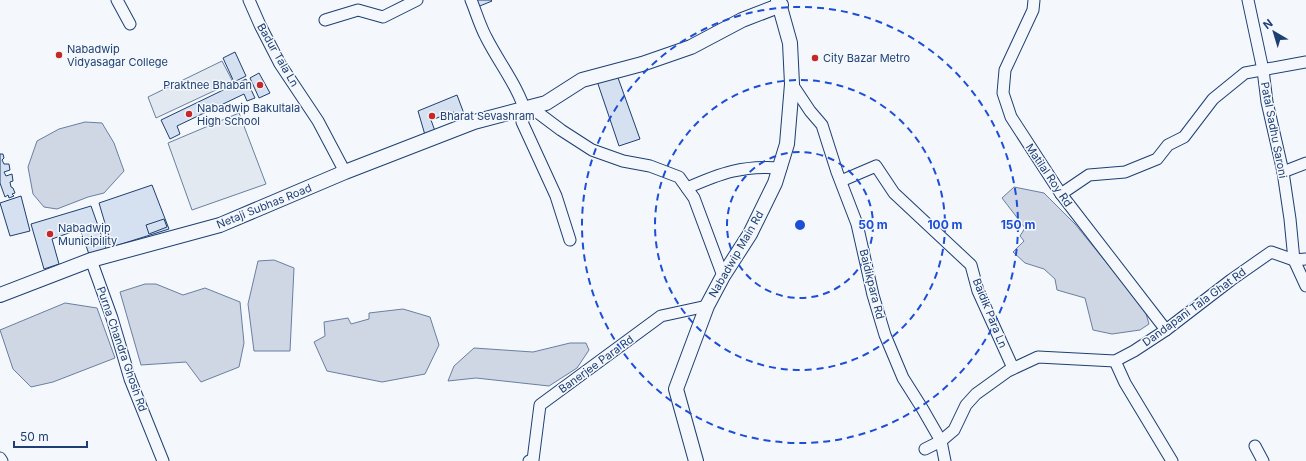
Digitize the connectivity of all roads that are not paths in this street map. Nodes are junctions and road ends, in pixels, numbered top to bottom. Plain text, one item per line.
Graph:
1 (116, 0) edge
2 (249, 0) edge
3 (417, 0) edge
4 (471, 0) edge
5 (1034, 0) edge
6 (1248, 0) edge
7 (782, 2) edge
8 (325, 20) dead end
9 (130, 24) dead end
10 (1306, 62) edge
11 (1263, 70) junction
12 (792, 84) junction
13 (525, 111) junction
14 (1306, 163) edge
15 (781, 168) junction
16 (345, 172) junction
17 (1283, 172) junction
18 (841, 181) junction
19 (687, 188) junction
20 (1061, 194) junction
21 (570, 240) dead end
22 (1306, 259) edge
23 (91, 260) junction
24 (1294, 260) junction
25 (722, 276) junction
26 (1306, 286) edge
27 (0, 295) edge
28 (707, 306) junction
29 (1166, 330) junction
30 (1115, 361) junction
31 (1014, 368) junction
32 (941, 441) junction
33 (1255, 446) dead end
34 (925, 448) dead end
35 (1168, 459) edge
36 (163, 461) edge
37 (529, 461) edge
38 (696, 461) edge
39 (945, 461) edge
40 (1263, 461) edge

1 - 9 street
2 - 16 street, Badur Tala Ln
3 - 8 street
4 - 13 street
5 - 20 street, Matilal Roy Rd
6 - 11 street, Patal Sadhu Saroni
7 - 12 main road, Nabadwip Main Rd
7 - 13 main road, Netaji Subhas Road
10 - 11 street
11 - 17 street, Patal Sadhu Saroni
11 - 20 street
12 - 15 main road, Nabadwip Main Rd
12 - 18 street, Baidikpara Rd
13 - 16 main road, Netaji Subhas Road
13 - 19 street
13 - 21 street
14 - 17 street
15 - 19 street
15 - 25 main road, Nabadwip Main Rd
16 - 23 main road, Netaji Subhas Road
17 - 24 street, Patal Sadhu Saroni
18 - 31 street, Baidik Para Ln
18 - 32 street, Baidikpara Rd
19 - 25 street
20 - 29 street, Matilal Roy Rd
22 - 24 street, Dandapani Tala Ghat Rd
23 - 27 main road, Netaji Subhas Road
23 - 36 street, Purna Chandra Ghosh Rd
24 - 26 street, Patal Sadhu Saroni
24 - 29 street, Dandapani Tala Ghat Rd
25 - 28 main road, Nabadwip Main Rd
28 - 37 street, Banerjee Para Rd
28 - 38 main road, Nabadwip Main Rd
29 - 30 street, Dandapani Tala Ghat Rd
30 - 31 street
30 - 35 street
31 - 32 street
32 - 34 street
32 - 39 street, Baidikpara Rd
33 - 40 street

